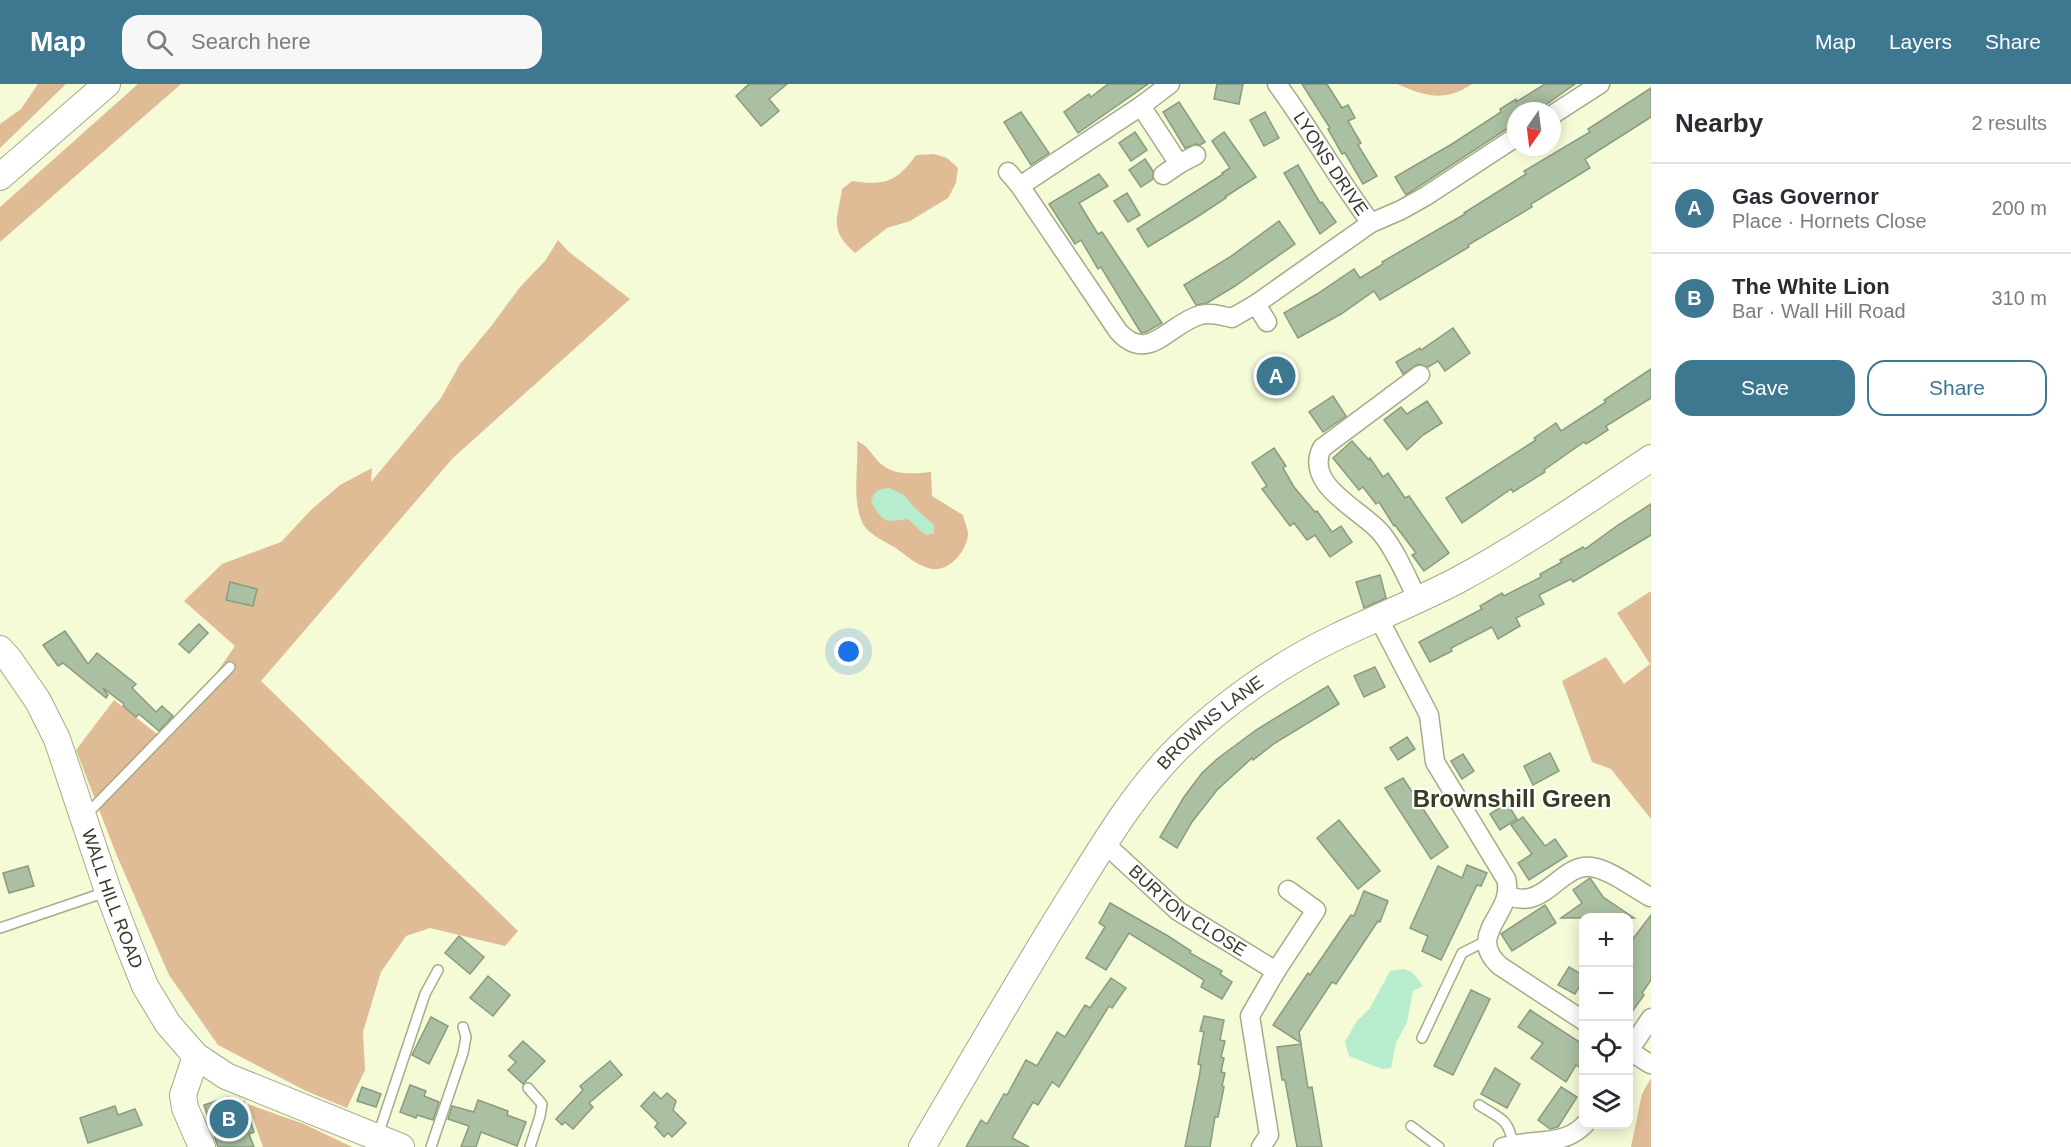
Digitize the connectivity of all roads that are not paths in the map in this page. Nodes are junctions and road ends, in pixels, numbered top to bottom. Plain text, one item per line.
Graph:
1 (107, 84) edge
2 (1170, 84) edge
3 (1277, 84) edge
4 (1600, 84) edge
5 (1140, 106) junction
6 (1561, 109) edge
7 (1507, 142) edge
8 (1196, 155) dead end
9 (1179, 164) junction
10 (1163, 175) dead end
11 (0, 177) edge
12 (1371, 223) junction
13 (1256, 304) junction
14 (1267, 322) dead end
15 (1420, 375) dead end
16 (1651, 458) edge
17 (1418, 600) junction
18 (1379, 619) junction
19 (0, 649) edge
20 (230, 667) dead end
21 (84, 817) junction
22 (1104, 843) junction
23 (1288, 890) dead end
24 (108, 891) junction
25 (1507, 896) junction
26 (1650, 897) edge
27 (0, 928) edge
28 (1486, 941) junction
29 (438, 970) dead end
30 (1275, 971) junction
31 (1579, 1018) edge
32 (1651, 1018) edge
33 (464, 1027) dead end
34 (1422, 1038) dead end
35 (1633, 1045) edge
36 (1633, 1053) edge
37 (196, 1056) junction
38 (1650, 1064) edge
39 (528, 1088) dead end
40 (1479, 1105) dead end
41 (1411, 1126) dead end
42 (1582, 1129) edge
43 (377, 1137) junction
44 (1508, 1146) edge
45 (202, 1147) edge
46 (401, 1147) edge
47 (431, 1147) edge
48 (530, 1147) edge
49 (922, 1147) edge
50 (1262, 1147) edge
51 (1439, 1147) edge

1 - 11 street
2 - 5 street
3 - 12 street, LYONS DRIVE
4 - 6 street
5 - 9 street
5 - 13 street
7 - 12 street, LYONS DRIVE
8 - 9 street
9 - 10 street
12 - 13 street
13 - 14 street
15 - 17 street
16 - 17 street, BROWNS LANE
17 - 18 street, BROWNS LANE
18 - 22 street, BROWNS LANE
18 - 25 street
19 - 21 street, WALL HILL ROAD
20 - 21 lane
21 - 24 street, WALL HILL ROAD
22 - 30 street, BURTON CLOSE
22 - 49 street, BROWNS LANE
23 - 30 street
24 - 27 lane
24 - 37 street, WALL HILL ROAD
25 - 26 street
25 - 28 street
28 - 31 street
28 - 34 lane
29 - 43 lane
30 - 50 street
32 - 35 street
33 - 47 lane
36 - 38 street
37 - 43 street, WALL HILL ROAD
37 - 45 street
39 - 48 lane
40 - 44 lane
41 - 51 lane
42 - 44 street
43 - 46 street, WALL HILL ROAD

